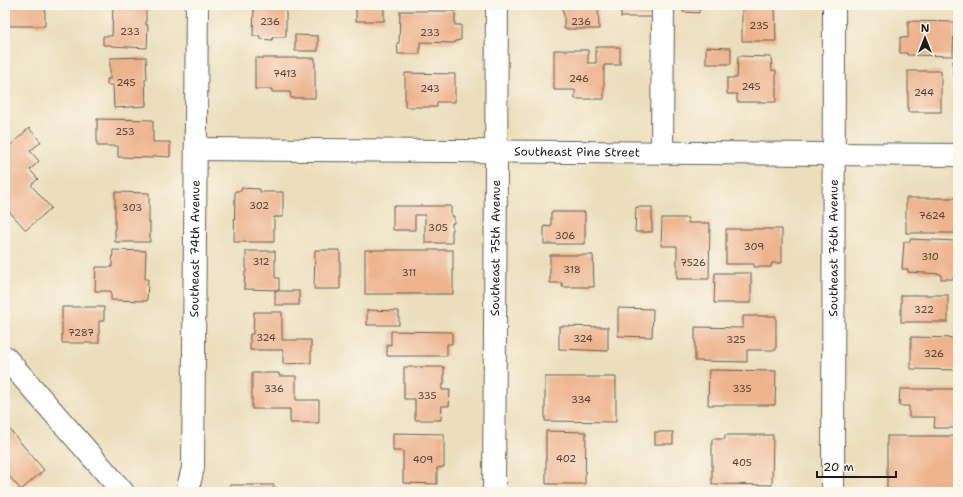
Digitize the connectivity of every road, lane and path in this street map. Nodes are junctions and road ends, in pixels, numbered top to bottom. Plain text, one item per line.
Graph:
1 (198, 5) edge
2 (498, 5) edge
3 (663, 5) edge
4 (834, 5) edge
5 (197, 149) junction
6 (497, 151) junction
7 (662, 152) junction
8 (834, 153) junction
9 (958, 155) edge
10 (5, 357) edge
11 (123, 492) edge
12 (187, 492) edge
13 (494, 492) edge
14 (833, 492) edge

1 - 5 street, Southeast 74th Avenue
2 - 6 street, Southeast 75th Avenue
3 - 7 street
4 - 8 street, Southeast 76th Avenue
5 - 6 street, Southeast Pine Street
5 - 12 street, Southeast 74th Avenue
6 - 7 street, Southeast Pine Street
6 - 13 street, Southeast 75th Avenue
7 - 8 street, Southeast Pine Street
8 - 9 street, Southeast Pine Street
8 - 14 street, Southeast 76th Avenue
10 - 11 street

